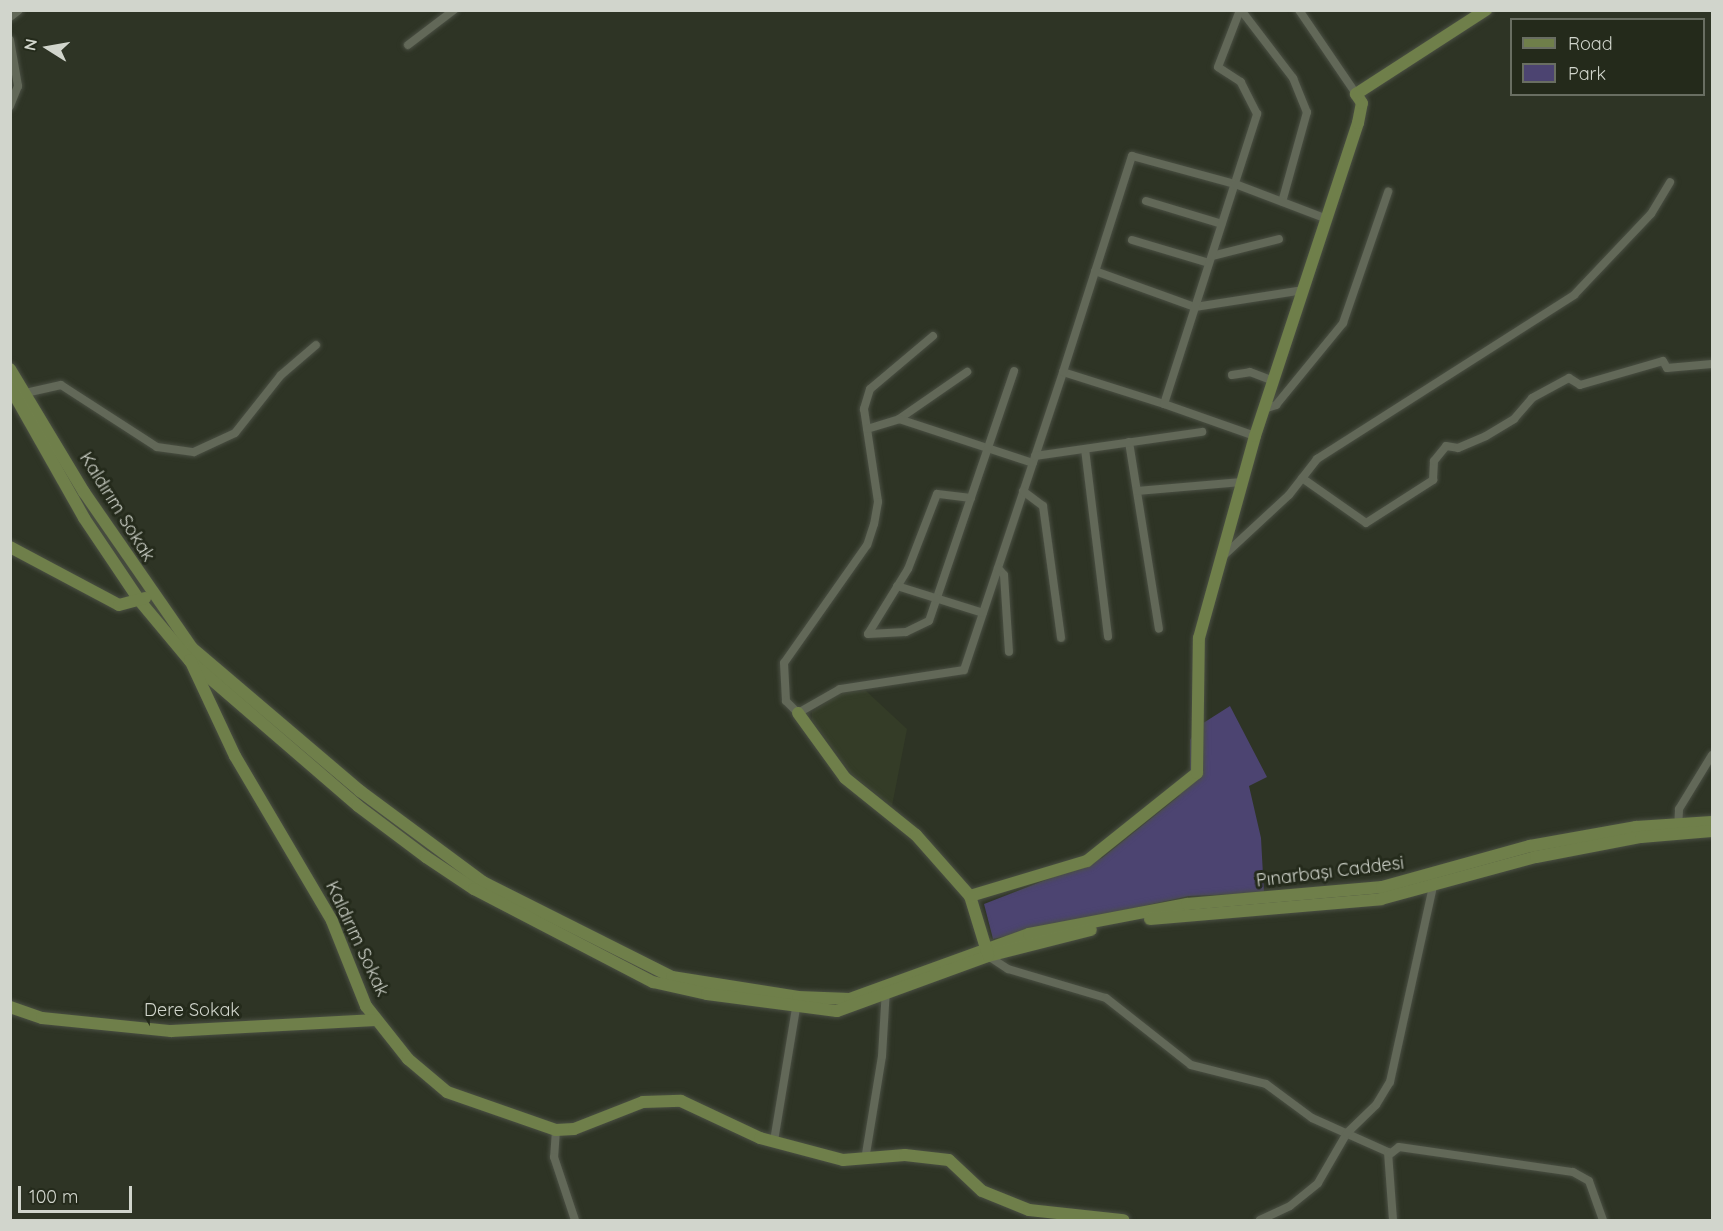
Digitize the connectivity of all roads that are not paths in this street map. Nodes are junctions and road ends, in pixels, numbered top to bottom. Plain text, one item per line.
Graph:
1 (19, 10) edge
2 (454, 10) edge
3 (1240, 10) edge
4 (1299, 10) edge
5 (1486, 10) edge
6 (10, 17) edge
7 (10, 40) edge
8 (408, 45) dead end
9 (1356, 94) junction
10 (10, 106) edge
11 (1670, 182) dead end
12 (1235, 184) junction
13 (1388, 192) dead end
14 (1146, 201) dead end
15 (1282, 202) junction
16 (1328, 219) junction
17 (1222, 224) junction
18 (1279, 239) dead end
19 (1132, 240) dead end
20 (1210, 260) junction
21 (1095, 271) junction
22 (1304, 290) junction
23 (1195, 307) junction
24 (933, 336) dead end
25 (316, 345) dead end
26 (1713, 364) edge
27 (10, 369) edge
28 (1014, 371) dead end
29 (967, 372) dead end
30 (1063, 372) junction
31 (1232, 375) dead end
32 (1274, 381) junction
33 (16, 392) edge
34 (1164, 404) junction
35 (1264, 409) junction
36 (899, 419) junction
37 (867, 429) junction
38 (1202, 432) dead end
39 (1255, 436) junction
40 (1129, 442) junction
41 (987, 448) junction
42 (1085, 449) junction
43 (1034, 460) junction
44 (1302, 478) junction
45 (1242, 482) junction
46 (1023, 490) junction
47 (1137, 491) junction
48 (971, 498) junction
49 (10, 547) edge
50 (1221, 557) junction
51 (998, 568) junction
52 (897, 586) junction
53 (152, 596) junction
54 (938, 599) junction
55 (139, 600) junction
56 (983, 613) junction
57 (1159, 629) dead end
58 (1108, 637) dead end
59 (1061, 638) dead end
60 (192, 648) junction
61 (1009, 652) dead end
62 (190, 661) junction
63 (798, 713) junction
64 (1713, 755) edge
65 (1713, 822) edge
66 (1678, 828) junction
67 (1713, 831) edge
68 (1434, 882) junction
69 (970, 896) junction
70 (987, 952) junction
71 (886, 989) junction
72 (10, 1007) edge
73 (796, 1008) junction
74 (376, 1020) junction
75 (556, 1130) junction
76 (1347, 1133) junction
77 (774, 1141) junction
78 (1390, 1154) junction
79 (865, 1160) junction
80 (575, 1221) edge
81 (1123, 1221) edge
82 (1260, 1221) edge
83 (1393, 1221) edge
84 (1603, 1221) edge

1 - 6 street
2 - 8 street
3 - 12 street
3 - 15 street
4 - 9 street
5 - 9 street
7 - 10 street
9 - 16 street
11 - 44 street
12 - 15 street
12 - 17 street
12 - 21 street
13 - 35 street
14 - 17 street
15 - 16 street
16 - 22 street
17 - 20 street
18 - 20 street
19 - 20 street
20 - 23 street
21 - 23 street
21 - 30 street
22 - 23 street
22 - 32 street
23 - 34 street
24 - 37 street
25 - 33 street
26 - 44 street
27 - 33 street, Kaldırım Sokak
28 - 41 street
29 - 36 street
30 - 34 street
30 - 43 street
31 - 32 street
32 - 35 street
33 - 53 street, Kaldırım Sokak
33 - 55 street, Kaldırım Sokak
34 - 39 street
35 - 39 street
36 - 37 street
36 - 41 street
37 - 63 street
38 - 40 street
39 - 45 street
40 - 42 street
40 - 47 street
41 - 43 street
41 - 48 street
42 - 43 street
42 - 58 street
43 - 46 street
44 - 50 street
45 - 47 street
45 - 50 street
46 - 51 street
46 - 59 street
47 - 57 street
48 - 52 street
48 - 54 street
49 - 55 street
50 - 69 street
51 - 56 street
51 - 61 street
52 - 54 street
52 - 54 street
53 - 55 street
53 - 60 street, Kaldırım Sokak
54 - 56 street
55 - 62 street, Kaldırım Sokak
56 - 63 street
60 - 62 street
60 - 71 street, Kaldırım Sokak
62 - 73 street
62 - 74 street, Kaldırım Sokak
63 - 69 street
64 - 66 street
65 - 66 street
66 - 67 street
66 - 68 street
68 - 70 street
68 - 76 street
69 - 70 street
70 - 71 street
70 - 76 street
71 - 73 street
71 - 79 street
72 - 74 street, Dere Sokak
73 - 77 street
74 - 75 street, Kaldırım Sokak
75 - 77 street, Kaldırım Sokak
75 - 80 street
76 - 78 street
76 - 82 street
77 - 79 street, Kaldırım Sokak
78 - 83 street
78 - 84 street
79 - 81 street, Kaldırım Sokak

